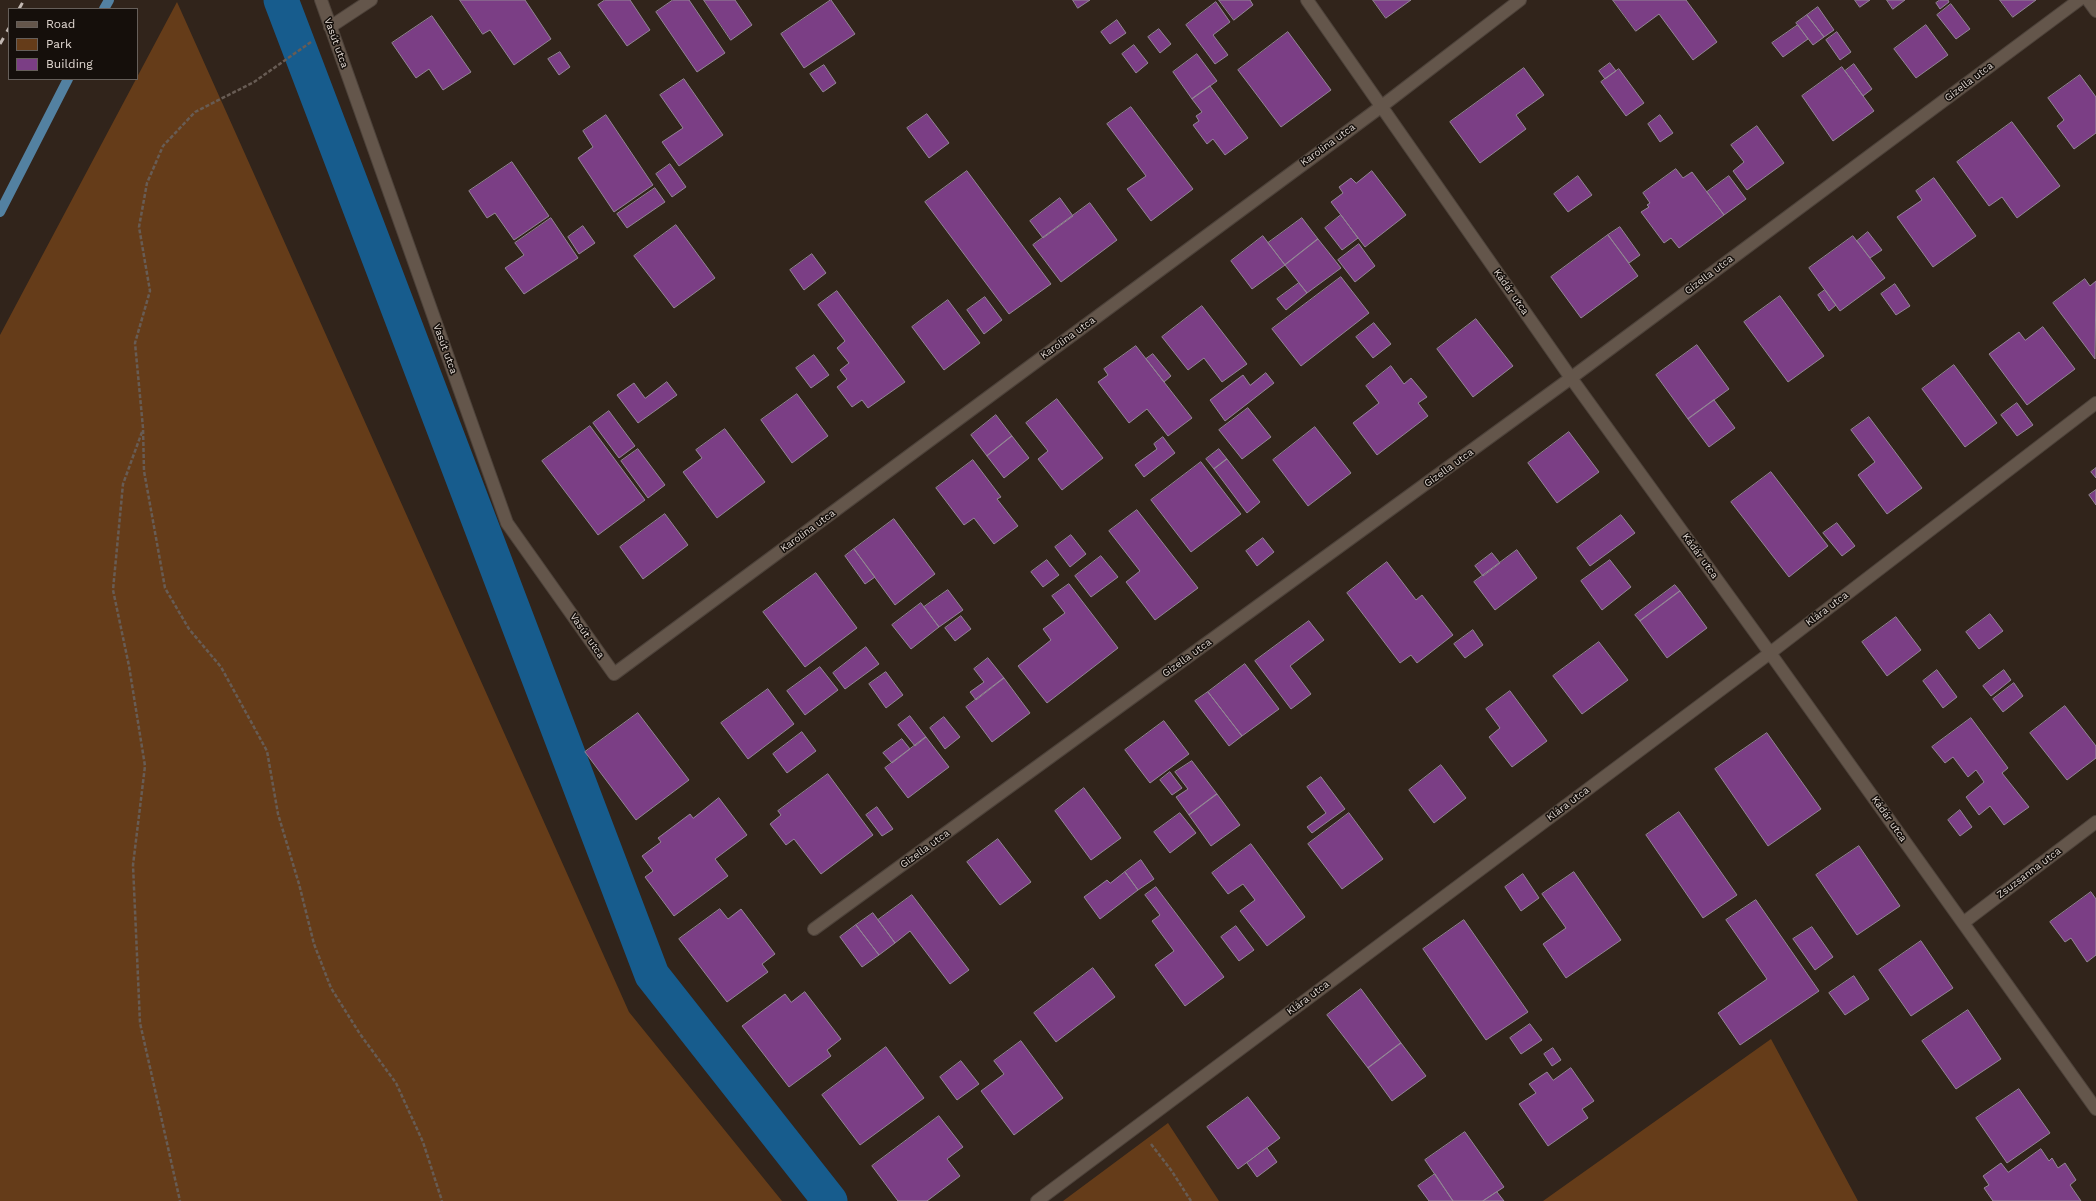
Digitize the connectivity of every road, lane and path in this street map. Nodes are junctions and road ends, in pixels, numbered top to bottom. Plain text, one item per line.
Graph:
1 (321, 0) edge
2 (372, 0) edge
3 (1307, 0) edge
4 (1520, 0) edge
5 (2079, 0) edge
6 (2088, 0) edge
7 (2096, 11) edge
8 (330, 27) junction
9 (1382, 106) junction
10 (1571, 378) junction
11 (2096, 403) edge
12 (143, 428) junction
13 (1770, 653) junction
14 (614, 674) joint
15 (2096, 822) edge
16 (1963, 923) junction
17 (814, 929) dead end
18 (2096, 1109) edge
19 (1136, 1127) junction
20 (180, 1201) edge
21 (442, 1201) edge
22 (1037, 1201) edge
23 (1191, 1201) edge

1 - 8 street, Vasút utca
2 - 8 street
3 - 9 street, Kádár utca
4 - 9 street, Karolina utca
5 - 10 street, Gizella utca
6 - 7 street
8 - 12 path
8 - 14 street, Vasút utca
9 - 10 street, Kádár utca
9 - 14 street, Karolina utca
10 - 13 street, Kádár utca
10 - 17 street, Gizella utca
11 - 13 street, Klára utca
12 - 20 path
12 - 21 path
13 - 16 street, Kádár utca
13 - 19 street, Klára utca
15 - 16 street, Zsuzsanna utca
16 - 18 street, Kádár utca
19 - 22 street, Klára utca
19 - 23 path

